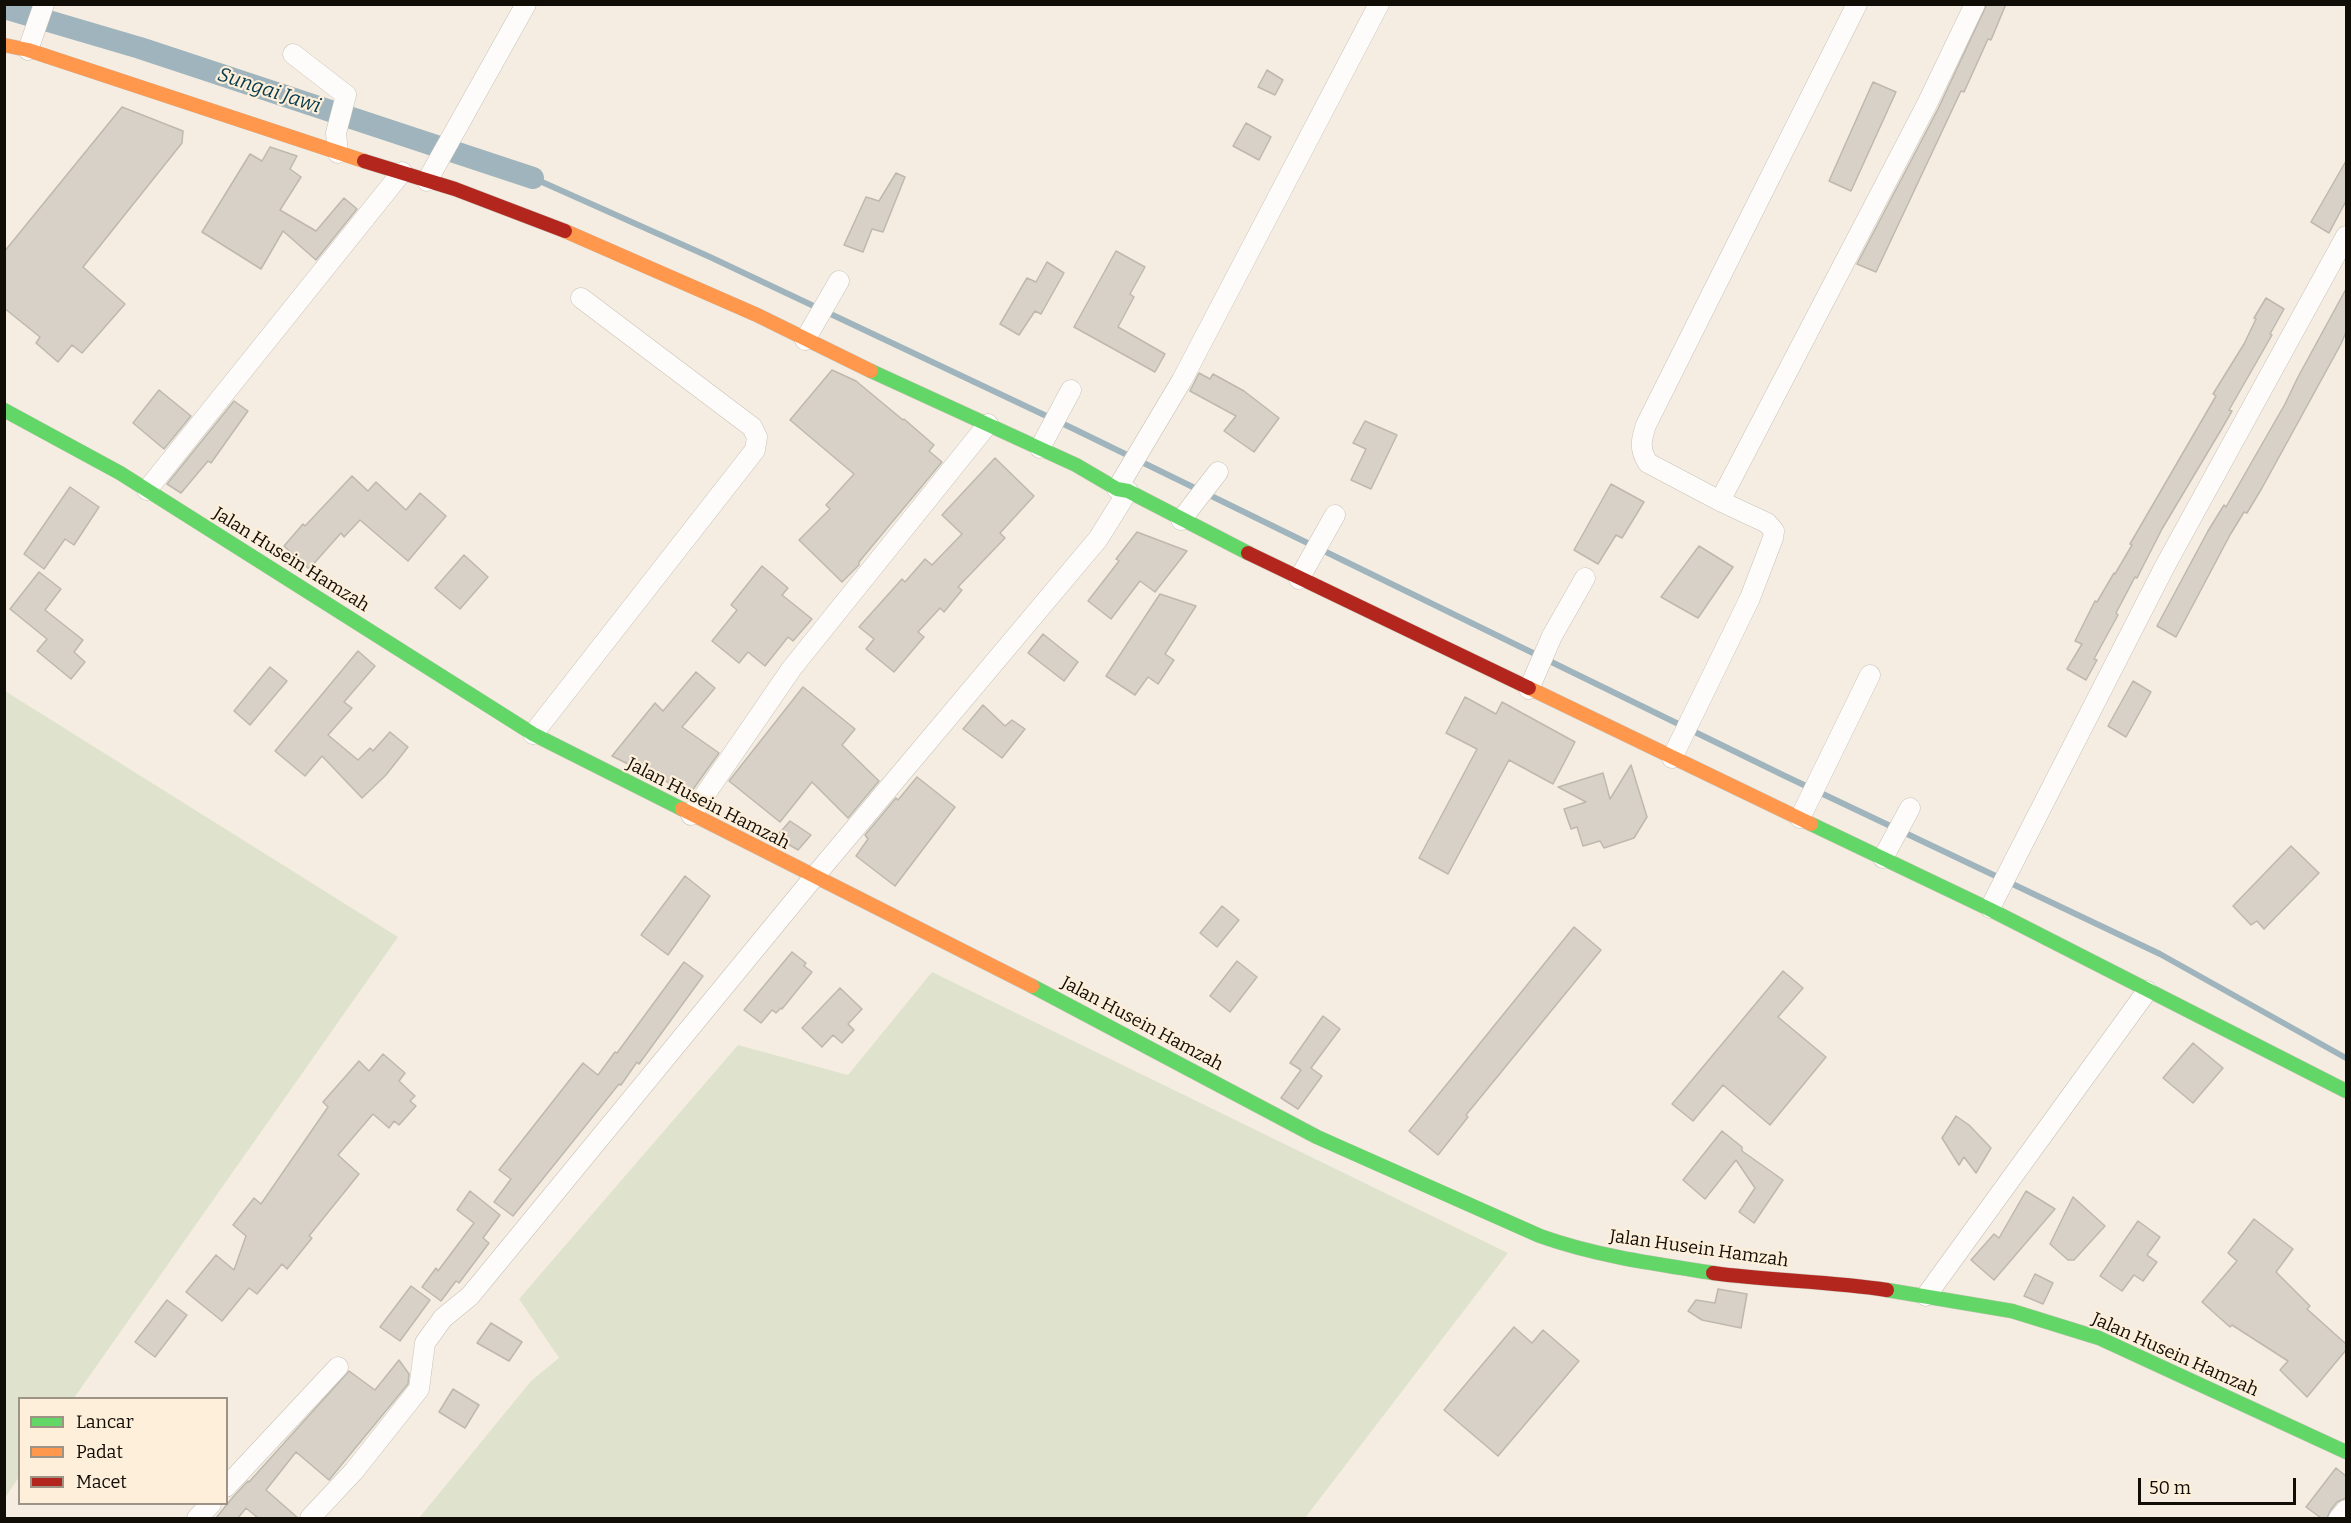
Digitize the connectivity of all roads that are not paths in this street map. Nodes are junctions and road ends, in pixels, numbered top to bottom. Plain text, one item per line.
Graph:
1 (44, 4) edge
2 (526, 4) edge
3 (1379, 4) edge
4 (1857, 4) edge
5 (1975, 4) edge
6 (30, 44) junction
7 (4, 45) edge
8 (293, 54) dead end
9 (337, 143) junction
10 (402, 172) junction
11 (430, 177) junction
12 (2346, 236) edge
13 (835, 288) dead end
14 (581, 298) dead end
15 (808, 335) junction
16 (1068, 395) dead end
17 (4, 410) edge
18 (988, 424) junction
19 (1042, 442) junction
20 (1213, 478) dead end
21 (1123, 486) junction
22 (147, 490) junction
23 (1720, 501) junction
24 (1184, 517) junction
25 (1331, 521) dead end
26 (1301, 575) junction
27 (1586, 578) dead end
28 (1870, 675) dead end
29 (1531, 683) junction
30 (532, 734) junction
31 (1676, 750) junction
32 (1910, 808) dead end
33 (1803, 814) junction
34 (691, 815) junction
35 (1887, 851) junction
36 (814, 877) junction
37 (1989, 909) junction
38 (2147, 991) junction
39 (2346, 1091) edge
40 (1926, 1296) junction
41 (338, 1367) dead end
42 (2346, 1452) edge
43 (228, 1485) edge
44 (209, 1505) edge
45 (2346, 1510) edge
46 (197, 1518) edge
47 (310, 1518) edge
48 (2339, 1518) edge

1 - 6 street
2 - 11 street
3 - 21 street
4 - 23 street
5 - 23 street
6 - 7 street
6 - 9 street
8 - 9 street
9 - 10 street
10 - 11 street
10 - 22 street
11 - 15 street
12 - 37 street
13 - 15 street
14 - 30 street
15 - 18 street
16 - 19 street
17 - 22 street, Jalan Husein Hamzah
18 - 19 street
18 - 34 street
19 - 21 street
20 - 24 street
21 - 24 street
21 - 36 street
22 - 30 street, Jalan Husein Hamzah
23 - 31 street
24 - 26 street
25 - 26 street
26 - 29 street
27 - 29 street
28 - 33 street
29 - 31 street
30 - 34 street, Jalan Husein Hamzah
31 - 33 street
32 - 35 street
33 - 35 street
34 - 36 street, Jalan Husein Hamzah
35 - 37 street
36 - 40 street, Jalan Husein Hamzah
36 - 47 street
37 - 38 street
38 - 39 street
38 - 40 street
40 - 42 street, Jalan Husein Hamzah
41 - 43 street
44 - 46 street
45 - 48 street

